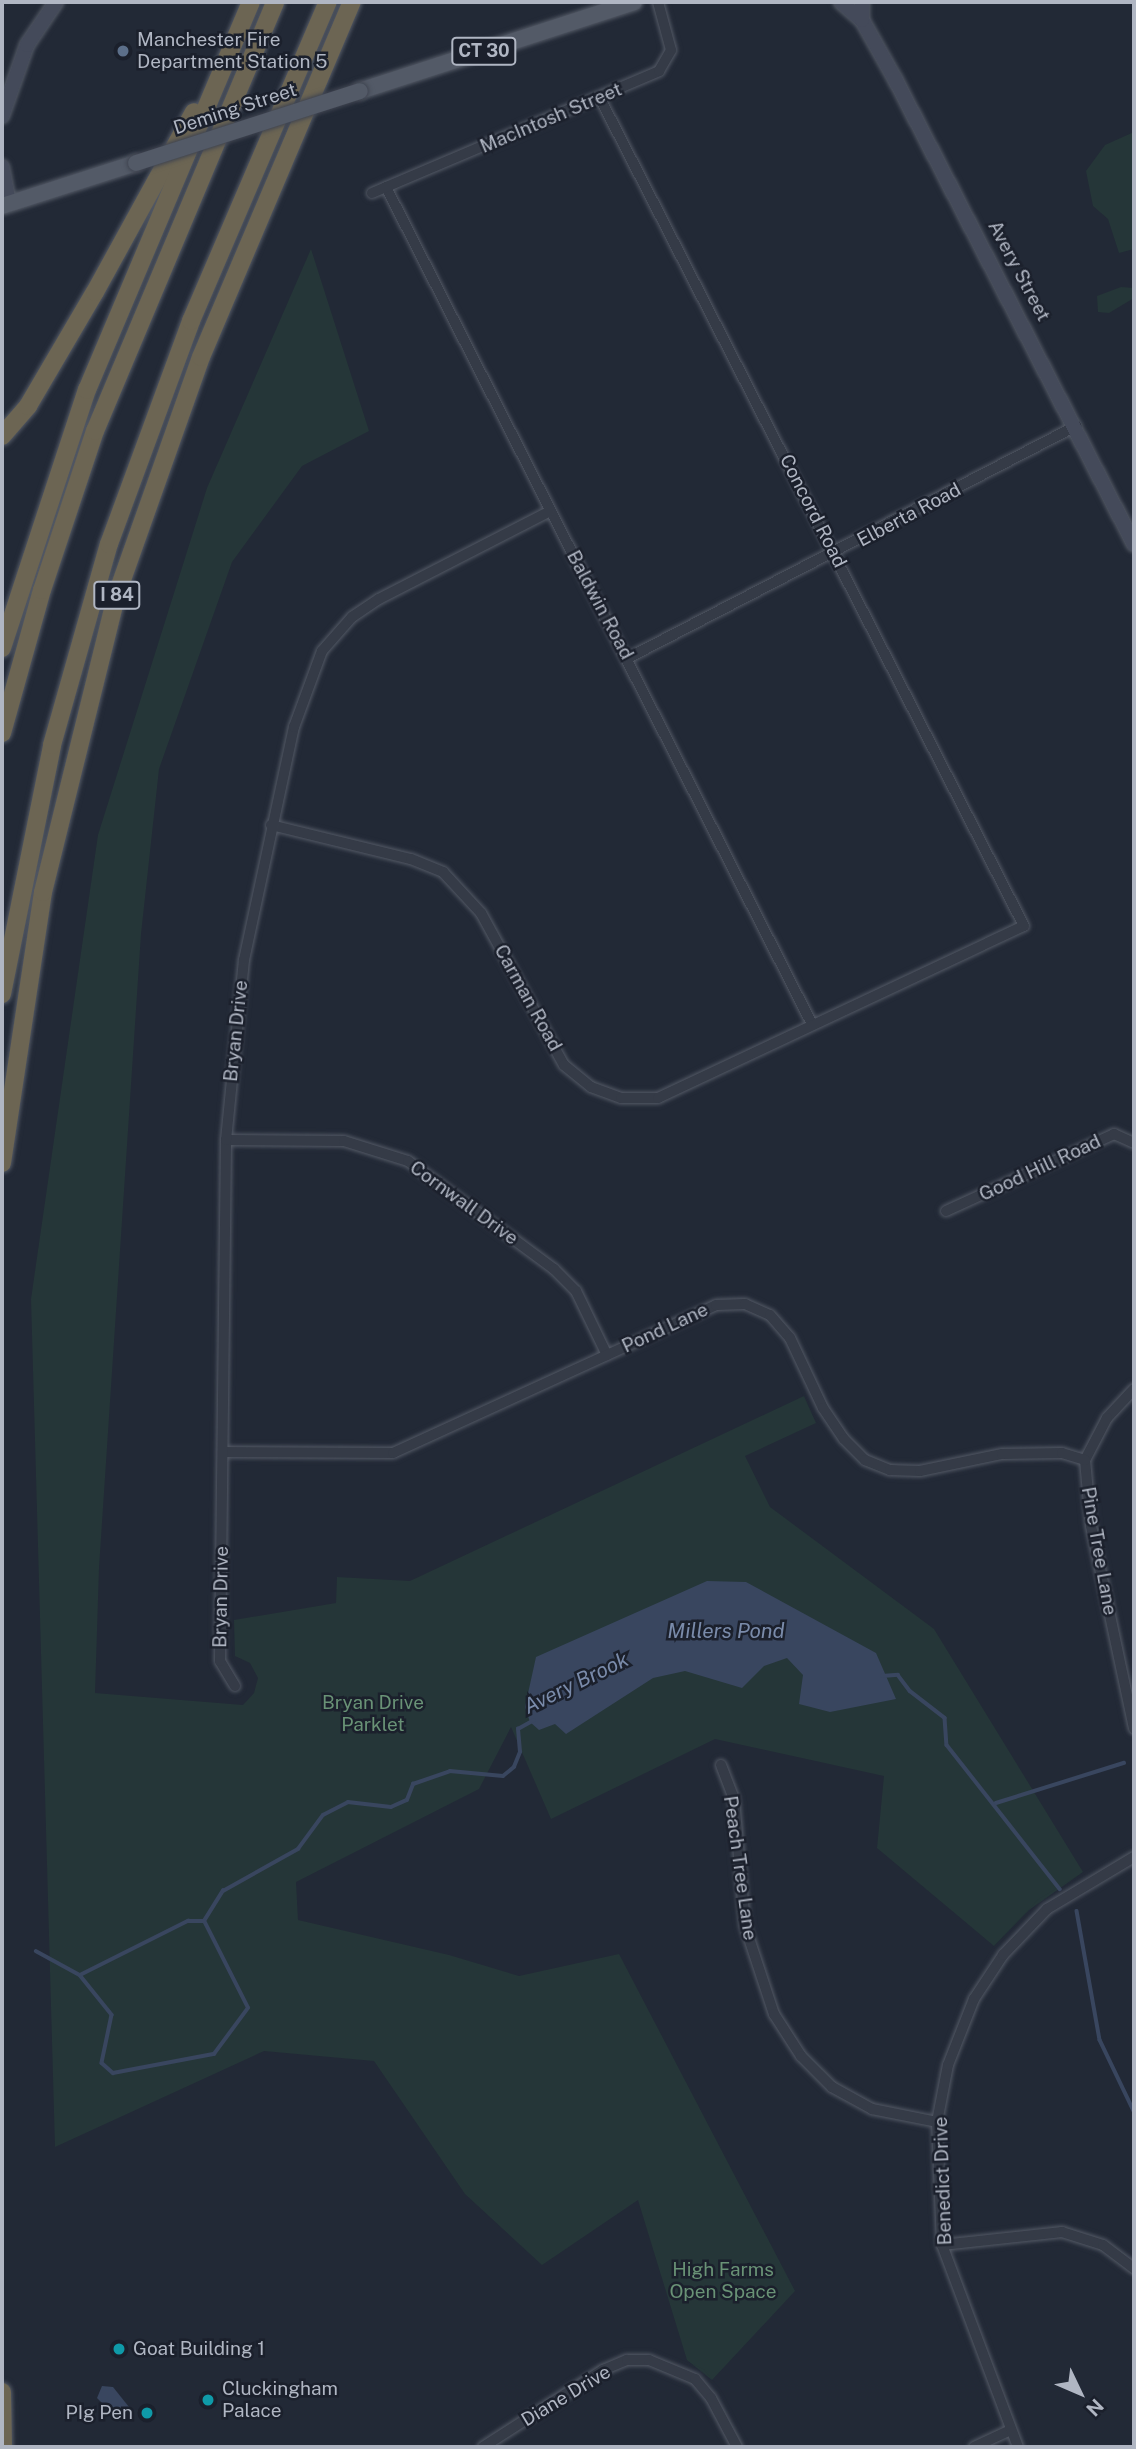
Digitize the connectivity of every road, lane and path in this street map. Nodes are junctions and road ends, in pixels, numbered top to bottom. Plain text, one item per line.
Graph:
1 (57, 2) edge
2 (251, 2) edge
3 (275, 2) edge
4 (327, 2) edge
5 (352, 2) edge
6 (365, 2) edge
7 (634, 2) edge
8 (658, 2) edge
9 (841, 2) edge
10 (862, 2) edge
11 (862, 20) junction
12 (329, 55) junction
13 (223, 68) junction
14 (600, 98) junction
15 (2, 116) edge
16 (2, 167) edge
17 (386, 187) junction
18 (372, 192) dead end
19 (5, 205) edge
20 (1076, 426) junction
21 (2, 436) edge
22 (550, 511) junction
23 (1134, 544) edge
24 (835, 554) junction
25 (2, 648) edge
26 (628, 658) junction
27 (2, 733) edge
28 (271, 825) junction
29 (1024, 926) joint
30 (2, 994) edge
31 (812, 1024) junction
32 (226, 1140) junction
33 (1134, 1143) edge
34 (2, 1163) edge
35 (946, 1211) dead end
36 (607, 1355) junction
37 (1134, 1390) edge
38 (223, 1452) junction
39 (1084, 1460) junction
40 (235, 1686) dead end
41 (1134, 1728) edge
42 (722, 1765) dead end
43 (1134, 1857) edge
44 (937, 2122) junction
45 (942, 2245) junction
46 (1134, 2268) edge
47 (2, 2392) edge
48 (1009, 2431) junction
49 (3, 2447) edge
50 (483, 2447) edge
51 (737, 2447) edge
52 (974, 2447) edge
53 (1018, 2447) edge

1 - 15 main road
2 - 13 highway
3 - 27 highway
4 - 30 highway
5 - 12 highway, I 84
6 - 12 highway
7 - 19 main road, Deming Street / CT 30, bridge
8 - 14 street, MacIntosh Street
9 - 11 main road, Avery Street
10 - 11 main road, Avery Street
11 - 20 main road, Avery Street
12 - 34 highway, I 84
13 - 21 highway
13 - 25 highway
14 - 17 street, MacIntosh Street
14 - 24 street, Concord Road
16 - 19 main road
17 - 18 street, MacIntosh Street
17 - 22 street, Baldwin Road
20 - 23 main road, Avery Street
20 - 24 street, Elberta Road
22 - 26 street, Baldwin Road
22 - 28 street, Bryan Drive
24 - 26 street, Elberta Road
24 - 29 street, Concord Road
26 - 31 street, Baldwin Road
28 - 31 street, Carman Road
28 - 32 street, Bryan Drive
29 - 31 street, Carman Road
32 - 36 street, Cornwall Drive
32 - 38 street, Bryan Drive
33 - 35 street, Good Hill Road
36 - 38 street, Pond Lane
36 - 39 street, Pond Lane
37 - 39 street, Pine Tree Lane
38 - 40 street, Bryan Drive
39 - 41 street, Pine Tree Lane
42 - 44 street, Peach Tree Lane
43 - 44 street, Benedict Drive
44 - 45 street, Benedict Drive
45 - 46 street
45 - 48 street, Benedict Drive
47 - 49 highway
48 - 52 street
48 - 53 street, Benedict Drive
50 - 51 street, Diane Drive

